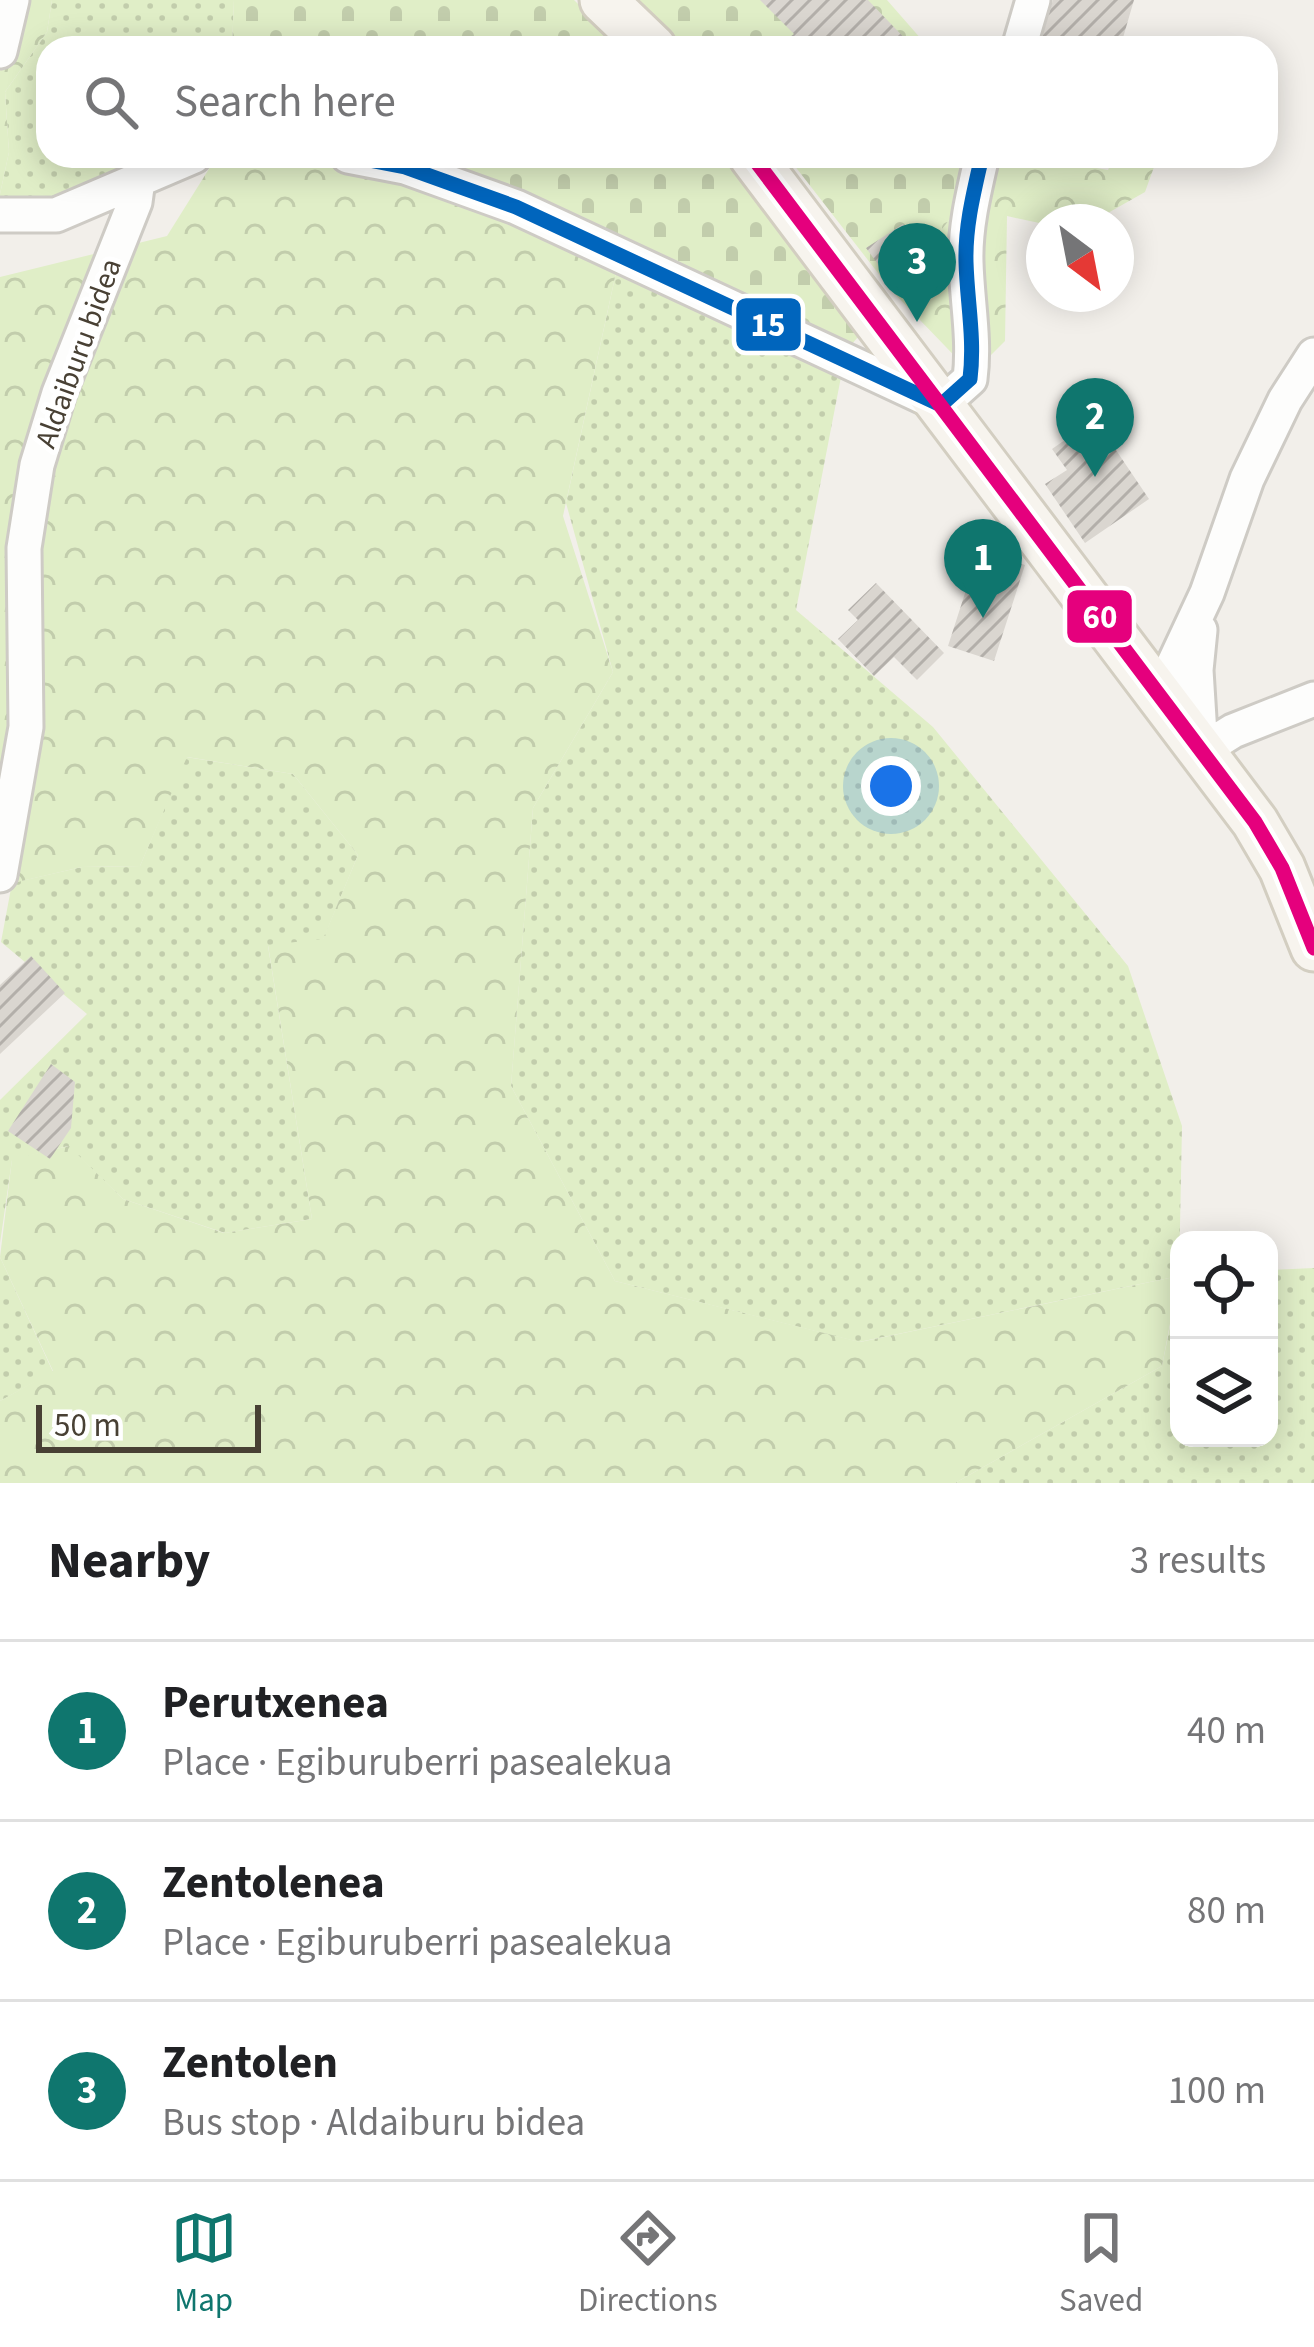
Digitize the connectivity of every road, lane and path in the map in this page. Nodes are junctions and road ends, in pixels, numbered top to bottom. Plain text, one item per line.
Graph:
1 (12, 0) edge
2 (603, 0) edge
3 (1033, 0) edge
4 (640, 36) edge
5 (1022, 36) edge
6 (0, 51) edge
7 (166, 168) edge
8 (408, 168) edge
9 (761, 168) edge
10 (979, 168) edge
11 (138, 180) junction
12 (0, 215) edge
13 (1314, 355) edge
14 (941, 405) junction
15 (1207, 593) junction
16 (1314, 699) edge
17 (1173, 714) junction
18 (1201, 751) junction
19 (0, 875) edge
20 (1314, 948) edge

1 - 6 street
2 - 4 street
3 - 5 street
7 - 11 street
8 - 14 street
9 - 14 street
10 - 14 street
11 - 12 street
11 - 19 street, Aldaiburu bidea
13 - 15 street
14 - 17 street
15 - 17 street
15 - 18 street
16 - 18 street
17 - 18 street
18 - 20 street

